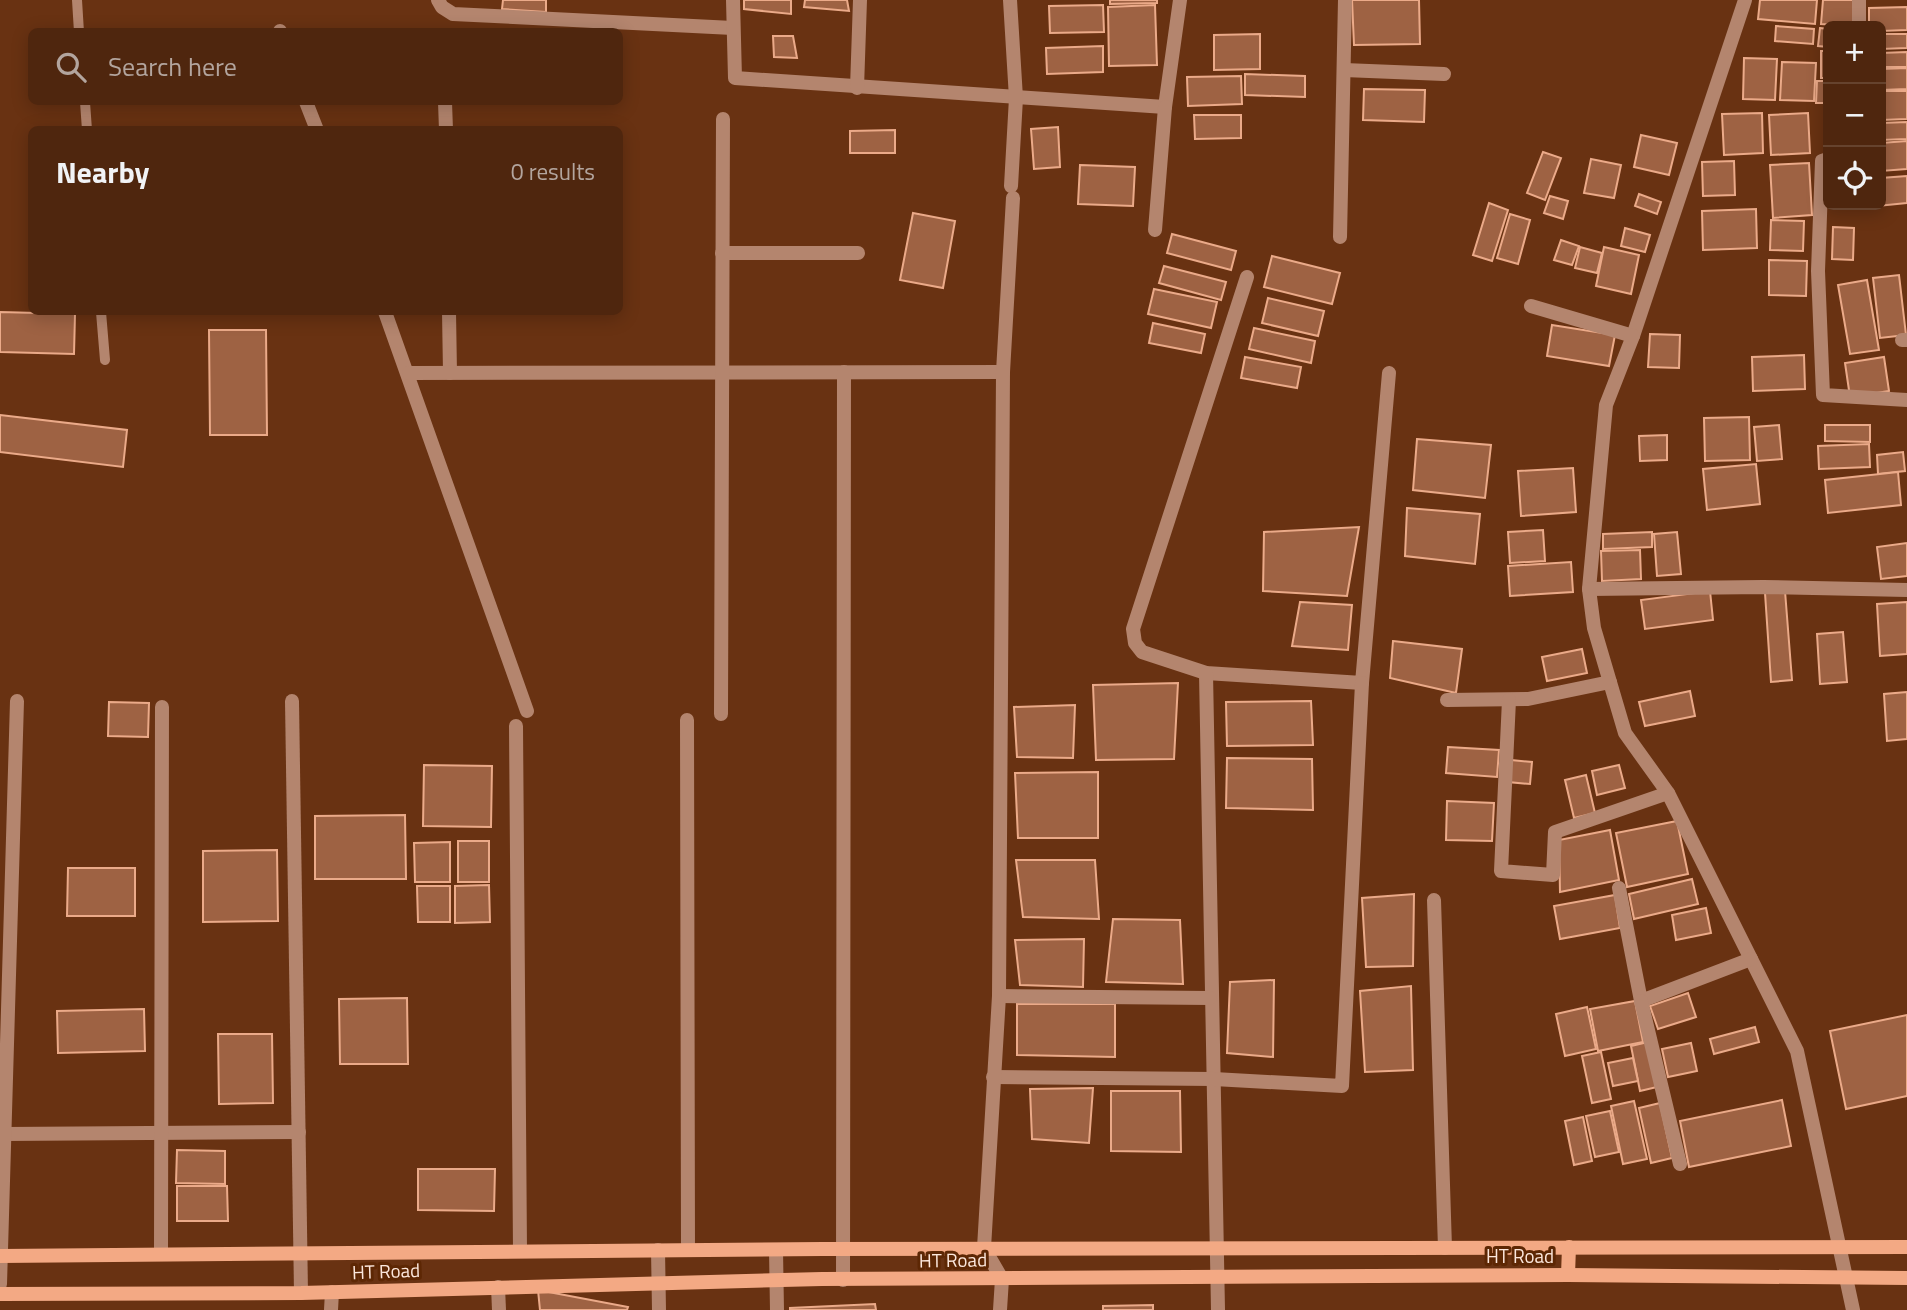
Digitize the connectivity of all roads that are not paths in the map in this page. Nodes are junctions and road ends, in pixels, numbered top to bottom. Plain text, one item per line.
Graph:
1 (77, 0) edge
2 (438, 0) edge
3 (733, 0) edge
4 (860, 0) edge
5 (1010, 0) edge
6 (1180, 0) edge
7 (1345, 0) edge
8 (1745, 0) edge
9 (1859, 0) edge
10 (1859, 21) edge
11 (79, 28) edge
12 (733, 28) junction
13 (1344, 71) junction
14 (1444, 74) dead end
15 (857, 88) junction
16 (1016, 97) junction
17 (85, 105) edge
18 (307, 105) edge
19 (445, 105) edge
20 (1165, 107) junction
21 (723, 119) dead end
22 (87, 126) edge
23 (315, 126) edge
24 (446, 126) edge
25 (1823, 161) edge
26 (1155, 230) dead end
27 (1340, 237) dead end
28 (722, 253) junction
29 (858, 253) dead end
30 (1247, 277) dead end
31 (1531, 306) dead end
32 (101, 315) edge
33 (386, 315) edge
34 (449, 315) edge
35 (1633, 336) junction
36 (105, 360) dead end
37 (844, 372) junction
38 (1003, 372) junction
39 (408, 373) junction
40 (450, 373) junction
41 (721, 373) junction
42 (1389, 373) dead end
43 (1907, 400) edge
44 (1589, 589) junction
45 (1907, 590) edge
46 (1206, 673) junction
47 (1362, 682) junction
48 (1610, 682) junction
49 (1447, 700) dead end
50 (1510, 700) junction
51 (17, 701) dead end
52 (292, 701) dead end
53 (162, 707) dead end
54 (527, 711) dead end
55 (721, 714) dead end
56 (687, 720) dead end
57 (516, 726) dead end
58 (1668, 793) junction
59 (1619, 888) dead end
60 (1434, 900) dead end
61 (1751, 959) junction
62 (999, 996) junction
63 (1210, 998) junction
64 (1641, 1000) junction
65 (993, 1077) junction
66 (1214, 1079) junction
67 (299, 1132) junction
68 (161, 1133) junction
69 (5, 1134) junction
70 (1680, 1164) dead end
71 (1569, 1247) junction
72 (1907, 1247) edge
73 (984, 1248) junction
74 (1445, 1248) junction
75 (1841, 1248) junction
76 (520, 1250) junction
77 (658, 1250) junction
78 (688, 1250) junction
79 (776, 1250) junction
80 (844, 1250) junction
81 (1217, 1250) junction
82 (161, 1252) junction
83 (301, 1252) junction
84 (1, 1256) edge
85 (1568, 1275) junction
86 (1847, 1276) junction
87 (1217, 1278) junction
88 (1907, 1278) edge
89 (843, 1279) junction
90 (1002, 1279) junction
91 (776, 1281) junction
92 (658, 1283) junction
93 (0, 1284) edge
94 (498, 1287) junction
95 (332, 1292) junction
96 (302, 1293) junction
97 (0, 1294) edge
98 (331, 1310) edge
99 (499, 1310) edge
100 (659, 1310) edge
101 (777, 1310) edge
102 (1000, 1310) edge
103 (1218, 1310) edge
104 (1853, 1310) edge

1 - 11 lane
2 - 12 street
3 - 12 street
4 - 15 street
5 - 16 street
6 - 20 street
7 - 13 street
8 - 35 street
9 - 10 street
12 - 15 street
13 - 14 street
13 - 27 street
15 - 16 street
16 - 20 street
16 - 38 street
17 - 22 lane
18 - 23 street
19 - 24 street
20 - 26 street
21 - 28 street
25 - 43 street
28 - 29 street
28 - 41 street
30 - 46 street
31 - 35 street
32 - 36 lane
33 - 39 street
34 - 40 street
35 - 44 street
37 - 38 street
37 - 41 street
37 - 80 street
38 - 62 street
39 - 40 street
39 - 54 street
40 - 41 street
41 - 55 street
42 - 47 street
44 - 45 street
44 - 48 street
46 - 47 street
46 - 63 street
47 - 66 street
48 - 50 street
48 - 58 street
49 - 50 street
50 - 58 street
51 - 69 street
52 - 67 street
53 - 68 street
56 - 78 street
57 - 76 street
58 - 61 street
59 - 64 street
60 - 74 street
61 - 64 street
61 - 75 street
62 - 63 street
62 - 65 street
63 - 66 street
64 - 70 street
65 - 66 street
65 - 73 street
66 - 81 street
67 - 68 street
67 - 83 street
68 - 69 street
68 - 82 street
69 - 84 street
71 - 74 street, HT Road
71 - 75 street, HT Road
71 - 85 street
72 - 75 street, HT Road
73 - 80 street, HT Road
73 - 81 street, HT Road
73 - 90 street
74 - 81 street, HT Road
75 - 86 street
76 - 77 street, HT Road
76 - 83 street, HT Road
77 - 78 street, HT Road
77 - 92 street
78 - 79 street, HT Road
79 - 80 street, HT Road
79 - 91 street
80 - 89 street
81 - 87 street
82 - 83 street, HT Road
82 - 84 street, HT Road
83 - 96 street
84 - 93 street
85 - 86 street, HT Road
85 - 87 street, HT Road
86 - 88 street, HT Road
86 - 104 street
87 - 90 street, HT Road
87 - 103 street
89 - 90 street, HT Road
89 - 91 street, HT Road
90 - 102 street
91 - 92 street, HT Road
91 - 101 street
92 - 94 street, HT Road
92 - 100 street
94 - 95 street, HT Road
94 - 99 street
95 - 96 street, HT Road
95 - 98 street
96 - 97 street, HT Road

